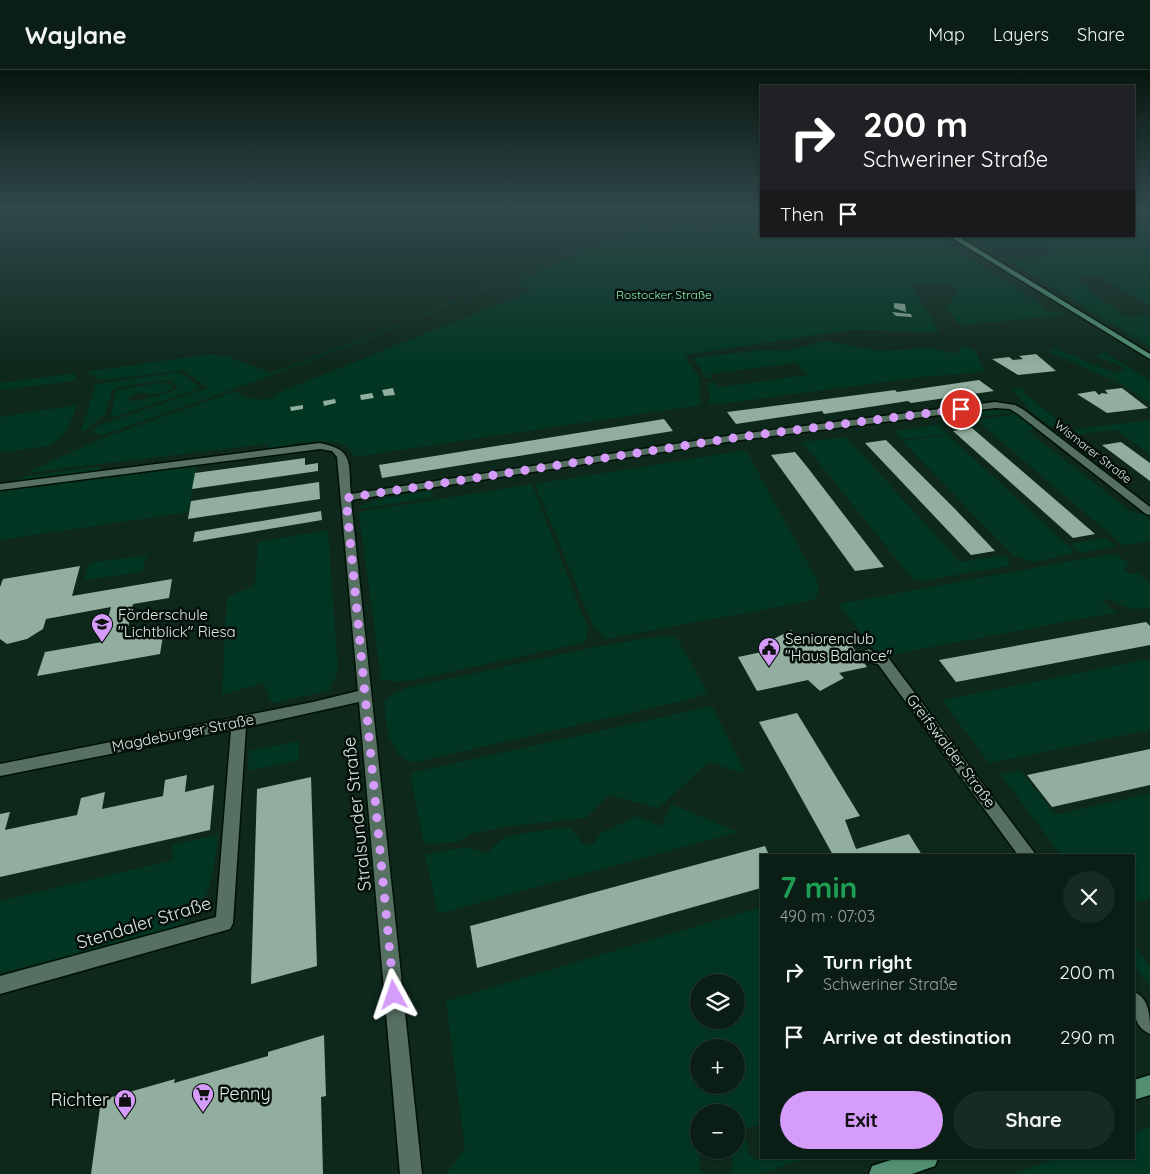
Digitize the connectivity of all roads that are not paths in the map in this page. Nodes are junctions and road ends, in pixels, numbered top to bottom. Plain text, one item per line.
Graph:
1 (994, 262) edge
2 (1150, 357) edge
3 (0, 487) edge
4 (346, 498) junction
5 (1150, 512) edge
6 (869, 654) dead end
7 (365, 695) junction
8 (239, 722) junction
9 (0, 770) edge
10 (1027, 854) edge
11 (0, 986) edge
12 (1135, 1002) edge
13 (1150, 1024) edge
14 (1150, 1085) edge
15 (1135, 1090) edge
16 (924, 1159) edge
17 (411, 1174) edge
18 (880, 1174) edge

1 - 2 street
3 - 4 street, Stralsunder Straße
4 - 5 street, Wismarer Straße
4 - 7 street, Stralsunder Straße
6 - 10 street, Greifswalder Straße
7 - 8 street, Magdeburger Straße
7 - 17 street, Stralsunder Straße
8 - 9 street, Magdeburger Straße
8 - 11 street, Stendaler Straße
12 - 13 street
14 - 15 street
16 - 18 street

